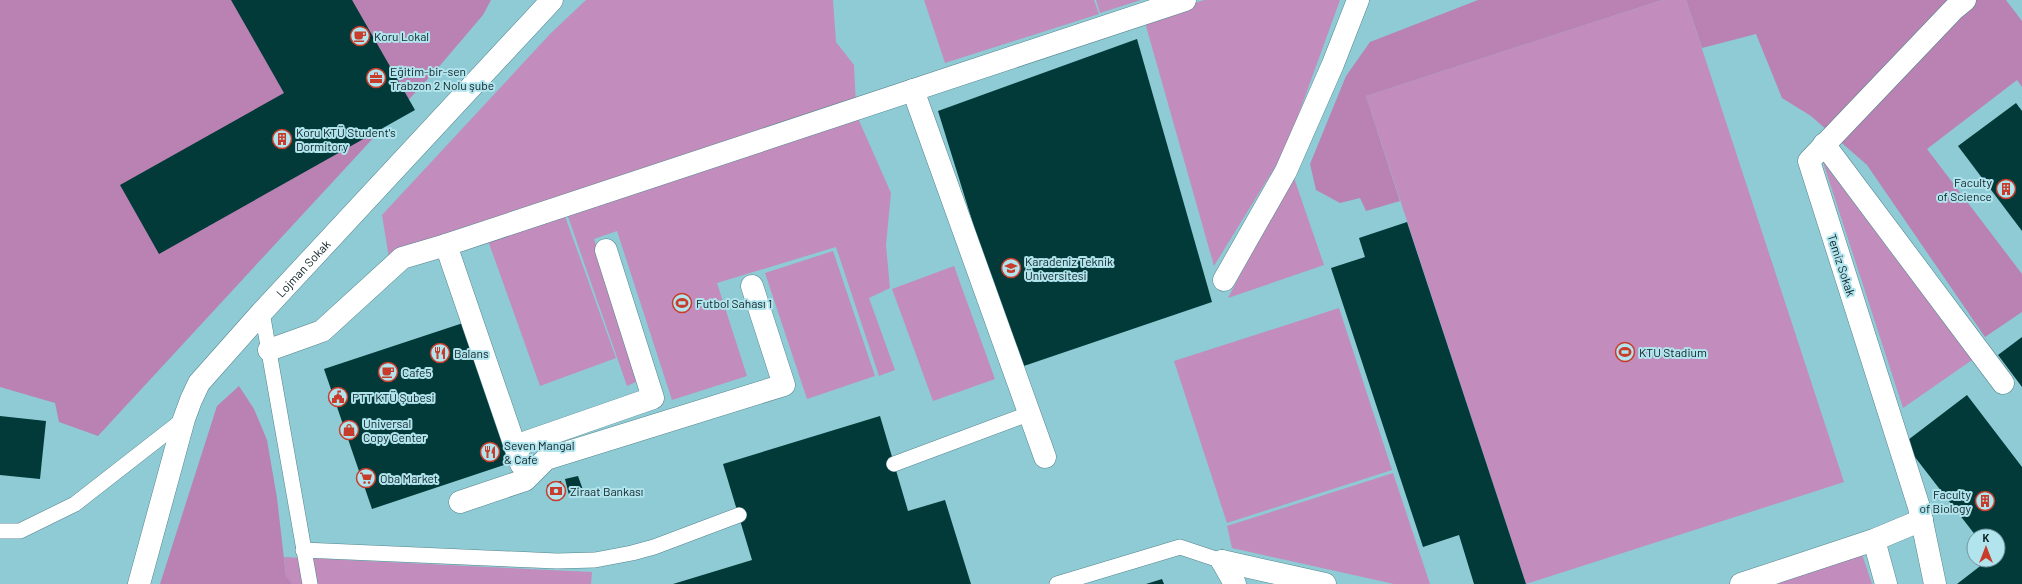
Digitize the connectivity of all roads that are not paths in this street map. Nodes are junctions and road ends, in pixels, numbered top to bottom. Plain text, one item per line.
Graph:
1 (552, 0) edge
2 (1185, 0) edge
3 (1358, 0) edge
4 (1964, 0) edge
5 (913, 90) junction
6 (1824, 144) junction
7 (446, 245) junction
8 (606, 250) dead end
9 (1224, 280) dead end
10 (752, 286) dead end
11 (262, 312) junction
12 (269, 350) junction
13 (2003, 383) dead end
14 (1028, 414) junction
15 (184, 419) junction
16 (1045, 457) dead end
17 (894, 464) dead end
18 (460, 502) dead end
19 (739, 515) dead end
20 (1922, 520) junction
21 (0, 532) edge
22 (1874, 540) junction
23 (303, 550) junction
24 (1222, 561) junction
25 (139, 584) edge
26 (310, 584) edge
27 (1057, 584) edge
28 (1235, 584) edge
29 (1325, 584) edge
30 (1741, 584) edge
31 (1886, 584) edge
32 (1935, 584) edge

1 - 11 street, Lojman Sokak
2 - 5 street
3 - 9 street
4 - 6 street, Temiz Sokak
5 - 7 street
5 - 14 street
6 - 13 street
6 - 20 street, Temiz Sokak
7 - 8 street
7 - 12 street
10 - 18 street
11 - 12 lane
11 - 15 street, Lojman Sokak
12 - 23 lane
14 - 16 street
14 - 17 lane
15 - 21 lane
15 - 25 street, Lojman Sokak
19 - 23 lane
20 - 22 street
20 - 32 street, Temiz Sokak
22 - 30 street
22 - 31 street
23 - 26 lane
24 - 27 lane
24 - 28 street
24 - 29 street

